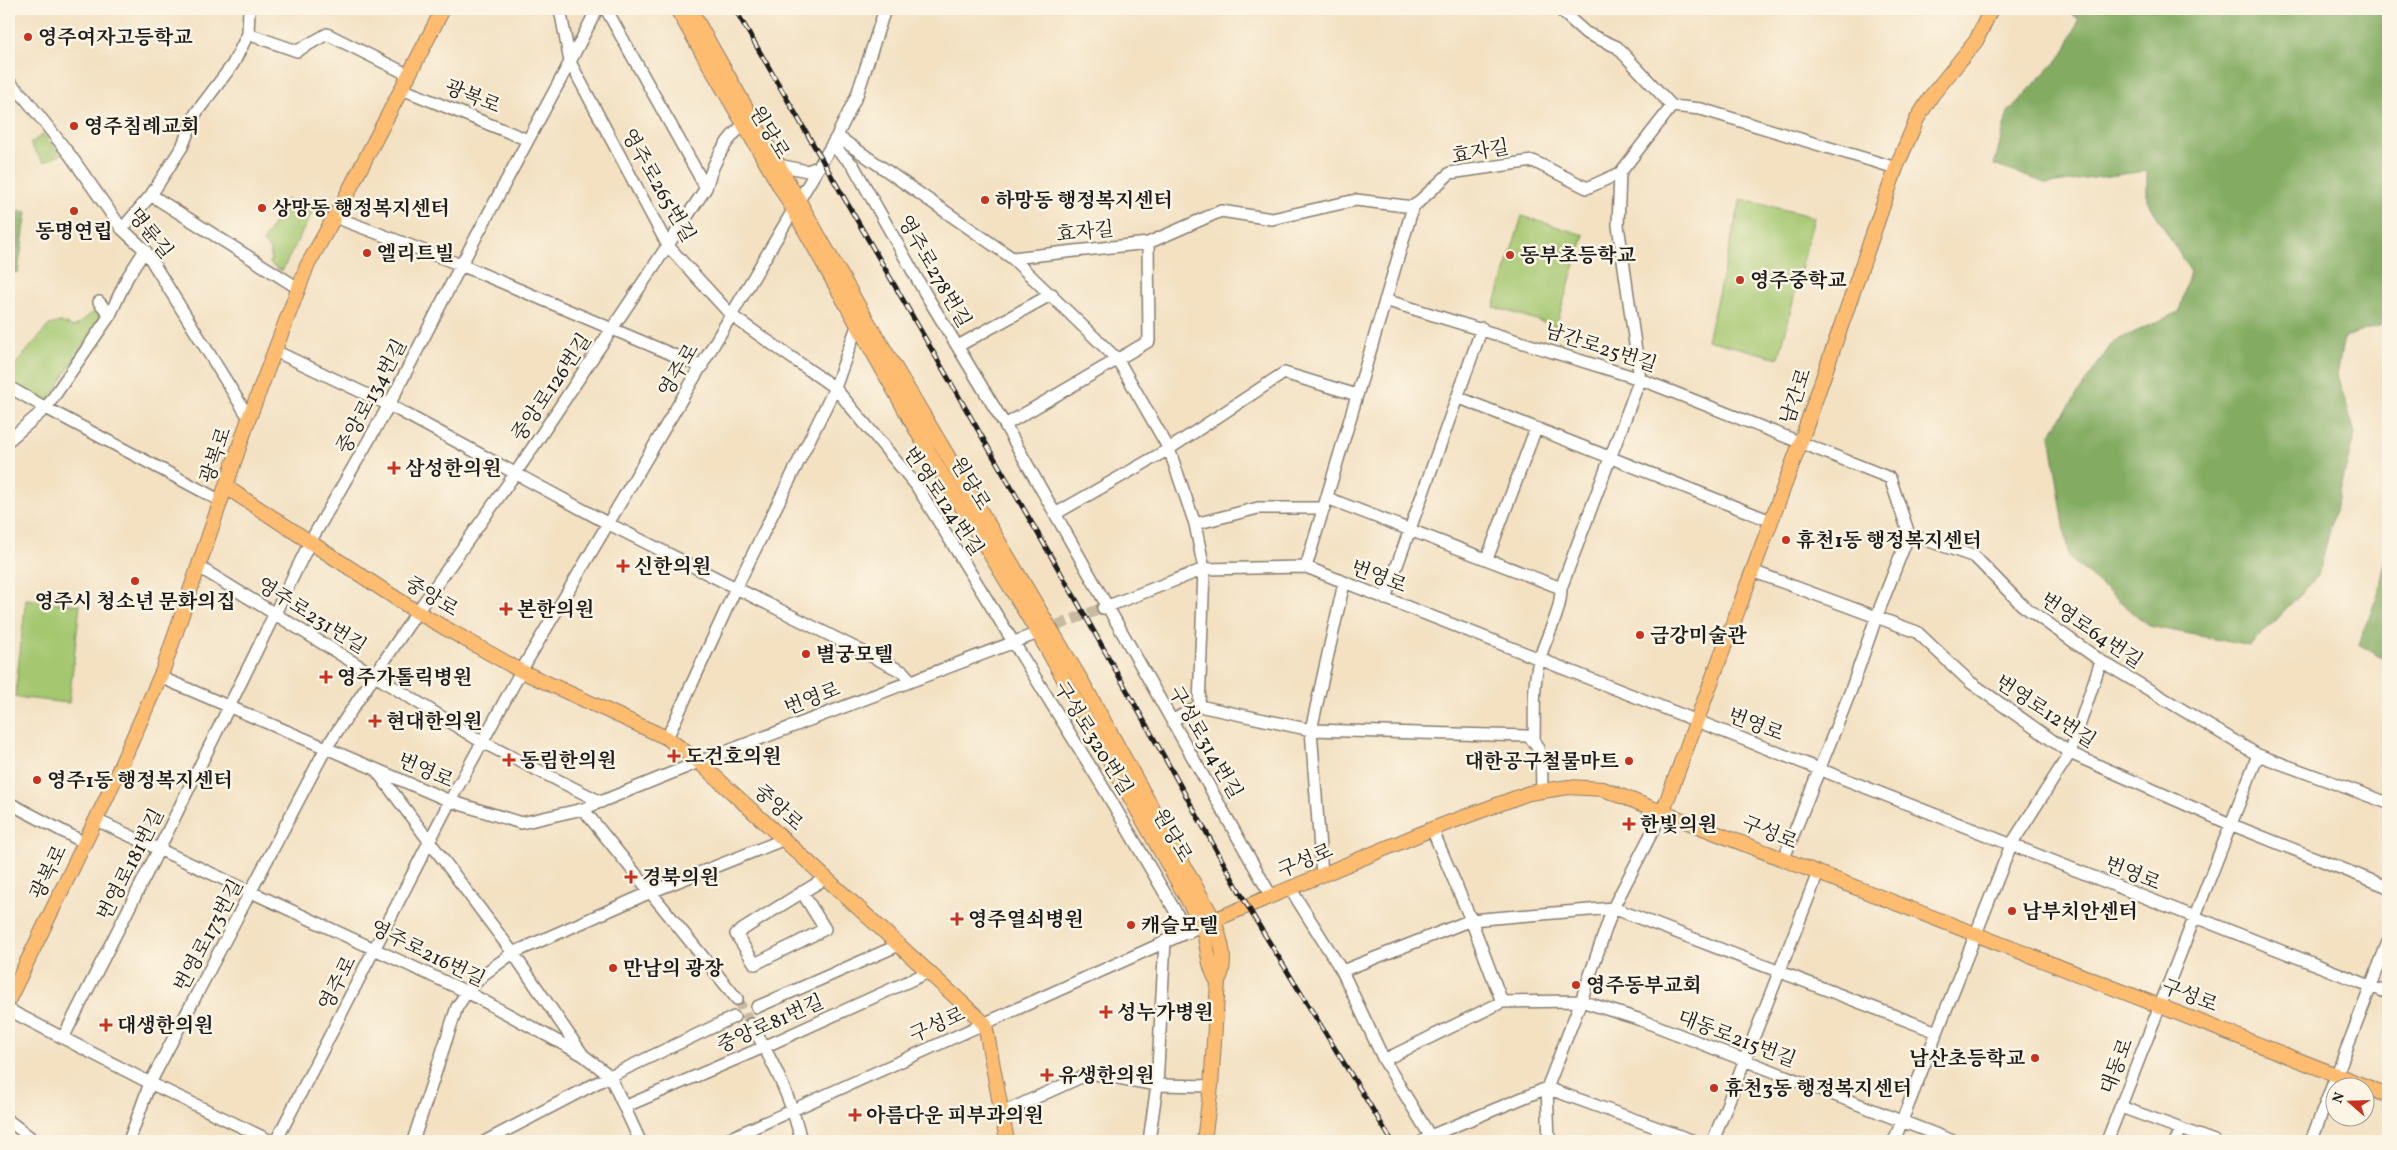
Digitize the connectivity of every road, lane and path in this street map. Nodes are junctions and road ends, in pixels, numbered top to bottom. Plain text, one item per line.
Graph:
1 (249, 9) edge
2 (443, 9) edge
3 (560, 9) edge
4 (596, 9) edge
5 (606, 9) edge
6 (677, 9) edge
7 (690, 9) edge
8 (886, 9) edge
9 (1558, 9) edge
10 (1991, 9) edge
11 (248, 34) junction
12 (570, 62) junction
13 (409, 75) junction
14 (9, 82) edge
15 (402, 89) junction
16 (1672, 106) junction
17 (747, 121) junction
18 (837, 136) junction
19 (528, 140) junction
20 (779, 165) junction
21 (819, 167) junction
22 (1896, 168) junction
23 (1620, 173) junction
24 (706, 188) junction
25 (151, 195) junction
26 (796, 204) junction
27 (1413, 207) junction
28 (335, 217) junction
29 (122, 229) junction
30 (1148, 243) junction
31 (668, 246) junction
32 (145, 250) junction
33 (1012, 258) junction
34 (461, 265) junction
35 (298, 288) junction
36 (1052, 294) junction
37 (1386, 300) junction
38 (99, 302) dead end
39 (110, 315) junction
40 (732, 316) junction
41 (857, 326) junction
42 (1482, 328) junction
43 (612, 330) junction
44 (958, 346) junction
45 (275, 351) junction
46 (1118, 360) junction
47 (702, 367) junction
48 (1640, 378) junction
49 (9, 387) edge
50 (835, 388) junction
51 (1357, 395) junction
52 (1458, 397) junction
53 (389, 405) junction
54 (46, 408) junction
55 (249, 418) junction
56 (1005, 425) junction
57 (1536, 428) junction
58 (9, 440) edge
59 (1801, 441) junction
60 (1169, 449) junction
61 (1609, 457) junction
62 (515, 474) junction
63 (226, 487) junction
64 (221, 501) junction
65 (1325, 503) junction
66 (1055, 514) junction
67 (1771, 521) junction
68 (608, 524) junction
69 (1195, 524) junction
70 (1410, 530) junction
71 (1910, 534) junction
72 (310, 542) junction
73 (1487, 559) junction
74 (199, 567) junction
75 (1306, 567) junction
76 (1204, 569) junction
77 (1752, 571) junction
78 (1344, 583) junction
79 (736, 588) junction
80 (1561, 588) junction
81 (1386, 598) junction
82 (1105, 608) junction
83 (417, 612) junction
84 (275, 614) junction
85 (1876, 618) junction
86 (1038, 633) junction
87 (1012, 642) junction
88 (1539, 659) junction
89 (2100, 661) junction
90 (521, 671) junction
91 (376, 676) junction
92 (160, 677) junction
93 (911, 681) junction
94 (1199, 706) junction
95 (230, 707) junction
96 (1173, 720) junction
97 (1696, 721) junction
98 (1311, 730) junction
99 (667, 738) junction
100 (1534, 740) junction
101 (482, 742) junction
102 (326, 748) junction
103 (2070, 754) junction
104 (2258, 755) junction
105 (699, 762) junction
106 (375, 769) junction
107 (1819, 769) junction
108 (1542, 791) junction
109 (450, 801) junction
110 (601, 802) junction
111 (9, 803) edge
112 (2388, 803) edge
113 (583, 809) junction
114 (1663, 811) junction
115 (96, 820) junction
116 (2230, 824) junction
117 (1432, 829) junction
118 (785, 839) junction
119 (429, 842) junction
120 (85, 843) junction
121 (2011, 845) junction
122 (159, 850) junction
123 (1784, 858) junction
124 (1818, 873) junction
125 (1322, 875) junction
126 (826, 878) junction
127 (2388, 887) edge
128 (1290, 888) junction
129 (252, 892) junction
130 (651, 892) junction
131 (802, 892) junction
132 (1271, 896) junction
133 (1614, 908) junction
134 (2195, 917) junction
135 (1471, 920) junction
136 (1208, 923) junction
137 (1188, 933) junction
138 (1976, 933) junction
139 (1165, 941) junction
140 (2388, 942) edge
141 (899, 945) junction
142 (376, 948) junction
143 (513, 953) junction
144 (1780, 970) junction
145 (1342, 971) junction
146 (929, 972) junction
147 (2371, 987) junction
148 (467, 992) junction
149 (2388, 993) edge
150 (9, 999) edge
151 (738, 999) tunnel mouth
152 (1582, 1000) junction
153 (1502, 1002) junction
154 (2160, 1004) junction
155 (757, 1006) dead end
156 (9, 1010) edge
157 (734, 1017) dead end
158 (751, 1024) tunnel mouth
159 (985, 1024) junction
160 (1937, 1032) junction
161 (63, 1038) junction
162 (764, 1046) junction
163 (583, 1055) junction
164 (1384, 1060) junction
165 (1744, 1061) junction
166 (2337, 1074) junction
167 (610, 1076) junction
168 (150, 1083) junction
169 (1157, 1085) junction
170 (1211, 1086) junction
171 (1547, 1088) junction
172 (2388, 1094) edge
173 (624, 1106) junction
174 (2121, 1107) junction
175 (793, 1110) junction
176 (1002, 1113) junction
177 (1902, 1120) junction
178 (9, 1121) edge
179 (2181, 1129) junction
180 (1429, 1140) edge
181 (35, 1141) edge
182 (129, 1141) edge
183 (272, 1141) edge
184 (276, 1141) edge
185 (413, 1141) edge
186 (486, 1141) edge
187 (640, 1141) edge
188 (724, 1141) edge
189 (801, 1141) edge
190 (1007, 1141) edge
191 (1149, 1141) edge
192 (1204, 1141) edge
193 (1549, 1141) edge
194 (1694, 1141) edge
195 (1713, 1141) edge
196 (1894, 1141) edge
197 (1953, 1141) edge
198 (2107, 1141) edge
199 (2176, 1141) edge
200 (2214, 1141) edge
201 (2311, 1141) edge

1 - 11 street
2 - 13 main road, 광복로
3 - 12 street, 영주로265번길
4 - 12 street, 중앙로134번길
5 - 24 street
6 - 17 main road, 원당로
7 - 17 main road, 원당로
8 - 18 street, 영주로
9 - 16 street
10 - 22 main road, 남간로
11 - 13 street
11 - 25 street
12 - 19 street, 중앙로134번길
12 - 31 street, 영주로265번길
13 - 15 main road, 광복로
14 - 29 street, 명륜길
15 - 19 street, 광복로
15 - 28 main road, 광복로
16 - 22 street
16 - 23 street, 효자길
17 - 20 main road, 원당로
17 - 24 street, 중앙로126번길
17 - 26 main road, 원당로
18 - 21 street, 영주로
18 - 33 street
18 - 44 street, 영주로278번길
19 - 34 street, 중앙로134번길
20 - 21 street
20 - 26 main road, 원당로
21 - 26 street, 영주로
22 - 59 main road, 남간로
23 - 27 street, 효자길
23 - 48 street
24 - 31 street, 중앙로126번길
25 - 29 street
25 - 35 street
26 - 40 street, 영주로
26 - 41 main road, 원당로
26 - 136 main road, 원당로
27 - 30 street, 효자길
27 - 37 street
28 - 34 street
28 - 35 main road, 광복로
29 - 32 street, 명륜길
30 - 33 street, 효자길
30 - 46 street
31 - 40 street, 영주로265번길
31 - 43 street, 중앙로126번길
32 - 39 street
32 - 55 street, 명륜길
33 - 36 street
34 - 43 street
34 - 53 street, 중앙로134번길
35 - 45 main road, 광복로
36 - 44 street
36 - 46 street
37 - 42 street, 남간로25번길
37 - 51 street
38 - 39 street
39 - 54 street
40 - 47 street, 영주로
40 - 50 street, 영주로265번길
41 - 50 street
41 - 86 main road, 원당로
42 - 48 street, 남간로25번길
42 - 52 street
43 - 47 street
43 - 62 street, 중앙로126번길
44 - 56 street, 영주로278번길
45 - 53 street
45 - 55 main road, 광복로
46 - 56 street
46 - 60 street
47 - 68 street, 영주로
48 - 59 street, 남간로25번길
48 - 61 street
49 - 54 street
50 - 79 street
50 - 87 street, 번영로124번길
51 - 60 street
51 - 65 street
52 - 57 street
52 - 70 street
53 - 62 street
53 - 72 street, 중앙로134번길
54 - 58 street
54 - 64 street
55 - 63 main road, 광복로
56 - 66 street, 영주로278번길
57 - 61 street
57 - 73 street
59 - 67 main road, 남간로
59 - 71 street
60 - 66 street
60 - 69 street
61 - 67 street
61 - 80 street
62 - 68 street
62 - 83 street, 중앙로126번길
63 - 64 main road, 광복로
63 - 72 main road, 중앙로
64 - 74 main road, 광복로
65 - 69 street
65 - 70 street
65 - 75 street
66 - 82 street, 구성로314번길
67 - 77 main road, 남간로
68 - 79 street
68 - 90 street, 영주로
69 - 76 street
70 - 73 street
70 - 81 street
71 - 85 street
71 - 89 street, 번영로64번길
72 - 83 main road, 중앙로
72 - 84 street
73 - 80 street
74 - 84 street, 영주로231번길
74 - 92 main road, 광복로
75 - 76 street, 번영로
75 - 78 street, 번영로
76 - 82 street, 번영로
76 - 94 street
77 - 85 street, 번영로12번길
77 - 97 main road, 남간로
78 - 81 street, 번영로
78 - 98 street
79 - 93 street
79 - 99 street
80 - 88 street
81 - 88 street, 번영로
82 - 96 street, 구성로314번길
83 - 90 main road, 중앙로
83 - 91 street
84 - 91 street, 영주로231번길
84 - 95 street
85 - 103 street, 번영로12번길
85 - 107 street
86 - 87 street, 번영로
86 - 136 main road, 원당로
87 - 93 street, 번영로
87 - 137 street, 구성로320번길
88 - 97 street, 번영로
88 - 100 street
89 - 103 street
89 - 104 street, 번영로64번길
90 - 99 main road, 중앙로
90 - 101 street, 영주로
91 - 101 street, 영주로231번길
91 - 102 street
92 - 95 street, 번영로
92 - 115 main road, 광복로
93 - 105 street, 번영로
94 - 96 street
94 - 98 street
95 - 102 street, 번영로
95 - 122 street, 번영로181번길
96 - 132 street, 구성로314번길
97 - 107 street, 번영로
97 - 114 main road, 남간로
98 - 100 street
98 - 125 street
99 - 105 main road, 중앙로
100 - 108 street
101 - 109 street, 영주로
101 - 110 street
102 - 106 street, 번영로
102 - 129 street, 번영로173번길
103 - 116 street, 번영로12번길
103 - 121 street
104 - 112 street, 번영로64번길
104 - 116 street, 대동로
105 - 110 street, 번영로
105 - 118 main road, 중앙로
106 - 109 street, 번영로
106 - 119 street
107 - 121 street, 번영로
107 - 123 street
108 - 114 main road, 구성로
108 - 117 main road, 구성로
109 - 113 street, 번영로
109 - 119 street, 영주로
110 - 113 street, 번영로
111 - 120 street, 광복로
113 - 130 street
114 - 123 main road, 구성로
114 - 133 street
115 - 120 main road, 광복로
115 - 122 street, 영주로216번길
116 - 127 street, 번영로12번길
116 - 134 street, 대동로
117 - 125 main road, 구성로
117 - 135 street
118 - 126 main road, 중앙로
118 - 130 street
119 - 142 street, 영주로
119 - 143 street
120 - 150 main road, 광복로
121 - 134 street, 번영로
121 - 138 street
122 - 129 street, 영주로216번길
122 - 161 street, 번영로181번길
123 - 124 main road, 구성로
124 - 138 main road, 구성로
124 - 144 street
125 - 128 main road, 구성로
126 - 131 street
126 - 141 main road, 중앙로
128 - 132 main road, 구성로
128 - 145 street
129 - 142 street, 영주로216번길
129 - 168 street, 번영로173번길
130 - 143 street
130 - 151 street
131 - 131 street
132 - 136 main road, 구성로
133 - 135 street
133 - 144 street
133 - 152 street
134 - 147 street, 번영로
134 - 154 street, 대동로
135 - 145 street
135 - 153 street
136 - 137 street, 구성로
136 - 170 main road, 원당로
137 - 139 street, 구성로
138 - 154 main road, 구성로
138 - 160 street
139 - 159 street, 구성로
139 - 169 street
140 - 147 street
141 - 146 main road, 중앙로
141 - 155 street
142 - 148 street, 영주로216번길
142 - 184 street, 영주로
143 - 148 street
143 - 163 street
144 - 160 street
144 - 165 street
145 - 164 street
146 - 159 main road, 중앙로
146 - 162 street, 중앙로81번길
147 - 149 street, 번영로
147 - 166 street
148 - 163 street, 영주로216번길
148 - 185 street
152 - 153 street, 대동로215번길
152 - 165 street, 대동로215번길
152 - 171 street
153 - 164 street, 대동로215번길
154 - 166 main road, 구성로
154 - 174 street, 대동로
156 - 161 street
157 - 167 street
158 - 162 street
159 - 175 street, 구성로
159 - 176 main road
160 - 177 street
161 - 168 street
162 - 173 street, 중앙로81번길
162 - 175 street
163 - 167 street
164 - 180 street
165 - 177 street, 대동로215번길
165 - 195 street
166 - 172 main road, 구성로
166 - 201 street
167 - 173 street
167 - 186 street
168 - 182 street, 번영로173번길
168 - 183 street
169 - 170 street
169 - 176 street
169 - 191 street
170 - 192 main road, 원당로
171 - 180 street
171 - 193 street
171 - 194 street
173 - 187 street
174 - 179 street
174 - 198 street, 대동로
175 - 188 street, 구성로
175 - 189 street
176 - 190 main road
177 - 196 street
177 - 197 street, 대동로215번길
178 - 181 street
179 - 199 street
179 - 200 street

